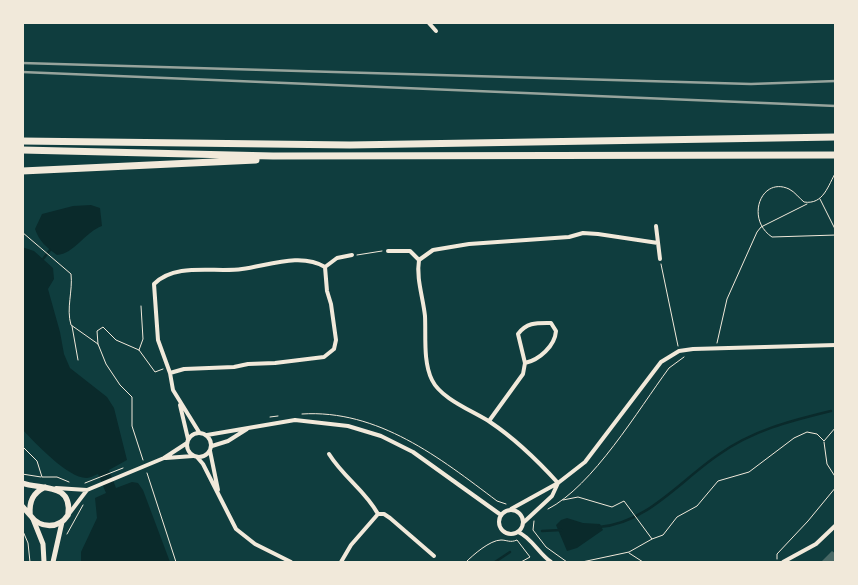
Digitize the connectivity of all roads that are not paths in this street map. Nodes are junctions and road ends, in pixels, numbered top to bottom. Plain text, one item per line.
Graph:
1 (428, 22) edge
2 (436, 31) dead end
3 (22, 137) edge
4 (836, 137) edge
5 (22, 141) edge
6 (63, 142) junction
7 (22, 150) edge
8 (836, 155) edge
9 (273, 156) junction
10 (22, 171) edge
11 (656, 226) dead end
12 (658, 243) junction
13 (388, 251) road end
14 (352, 256) road end
15 (660, 258) road end
16 (419, 260) junction
17 (324, 267) junction
18 (836, 345) edge
19 (525, 363) junction
20 (170, 373) junction
21 (178, 398) junction
22 (489, 421) junction
23 (252, 427) junction
24 (199, 432) junction
25 (207, 435) junction
26 (188, 441) junction
27 (211, 449) junction
28 (329, 454) dead end
29 (195, 456) junction
30 (164, 458) junction
31 (22, 482) edge
32 (558, 483) junction
33 (46, 487) junction
34 (56, 488) junction
35 (89, 489) junction
36 (220, 496) junction
37 (22, 506) edge
38 (511, 509) junction
39 (68, 514) junction
40 (378, 514) junction
41 (501, 515) junction
42 (32, 517) junction
43 (62, 522) junction
44 (524, 522) junction
45 (836, 525) edge
46 (518, 532) junction
47 (434, 556) dead end
48 (44, 562) edge
49 (53, 562) edge
50 (291, 562) edge
51 (342, 562) edge
52 (550, 562) edge
53 (783, 562) edge

1 - 2 street
3 - 6 highway
4 - 6 highway
5 - 6 highway
7 - 9 highway
8 - 9 highway
9 - 10 highway
11 - 12 street
12 - 15 street
12 - 16 street
13 - 16 street
14 - 17 street
16 - 22 street
17 - 20 street
17 - 20 street
18 - 32 street
19 - 19 street
19 - 22 street
20 - 21 street
21 - 24 street
21 - 26 street
22 - 32 street
23 - 25 street
23 - 27 street
23 - 41 street
24 - 25 street
24 - 26 street
25 - 27 street
26 - 29 street
26 - 30 street
27 - 29 street
27 - 36 street
28 - 40 street
29 - 30 street
29 - 36 street
30 - 35 street
31 - 33 main road
32 - 38 street
32 - 44 street
33 - 34 main road
33 - 42 main road
34 - 35 street
34 - 39 main road
35 - 39 street
36 - 50 street
37 - 42 main road
38 - 41 street
38 - 44 street
39 - 43 main road
40 - 47 street
40 - 51 street
41 - 46 street
42 - 43 main road
42 - 48 street
43 - 49 street
44 - 46 street
45 - 53 street
46 - 52 street

